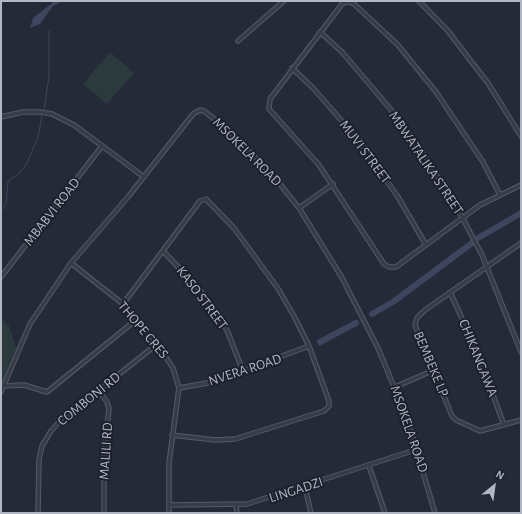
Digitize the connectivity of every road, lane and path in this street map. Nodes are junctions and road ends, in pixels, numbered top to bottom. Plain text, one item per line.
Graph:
1 (284, 1) edge
2 (419, 1) edge
3 (320, 32) junction
4 (238, 41) dead end
5 (292, 68) junction
6 (1, 117) edge
7 (521, 136) edge
8 (102, 146) junction
9 (144, 177) junction
10 (333, 184) junction
11 (521, 185) edge
12 (500, 195) junction
13 (299, 208) junction
14 (462, 217) junction
15 (521, 243) edge
16 (426, 245) junction
17 (163, 250) junction
18 (71, 263) junction
19 (487, 266) junction
20 (1, 277) edge
21 (450, 292) junction
22 (123, 304) junction
23 (136, 320) junction
24 (158, 344) junction
25 (309, 346) junction
26 (521, 352) edge
27 (434, 370) junction
28 (243, 371) junction
29 (2, 386) edge
30 (395, 386) junction
31 (179, 388) junction
32 (99, 391) junction
33 (1, 392) edge
34 (521, 420) edge
35 (504, 425) junction
36 (172, 434) junction
37 (418, 449) junction
38 (369, 466) junction
39 (304, 487) junction
40 (169, 505) junction
41 (236, 505) junction
42 (38, 513) edge
43 (104, 513) edge
44 (169, 513) edge
45 (237, 513) edge
46 (311, 513) edge
47 (385, 513) edge
48 (435, 513) edge

1 - 4 street
2 - 7 street
3 - 5 street
3 - 12 street
3 - 14 street, MBWATALIKA STREET
5 - 10 street
5 - 16 street, MUVI STREET
6 - 8 street
8 - 9 street
8 - 20 street, MBABVI ROAD
9 - 13 street, MSOKELA ROAD
9 - 18 street, MSOKELA ROAD
10 - 13 street
10 - 16 street
11 - 12 street
12 - 14 street
13 - 30 street, MSOKELA ROAD
14 - 16 street
14 - 19 street, MBWATALIKA STREET
15 - 19 street, BEMBEKE LP
17 - 22 street
17 - 25 street
17 - 28 street, KASO STREET
18 - 22 street, THOPE CRES
18 - 29 street, MSOKELA ROAD
19 - 21 street, BEMBEKE LP
19 - 26 street, MBWATALIKA STREET
21 - 27 street, BEMBEKE LP
21 - 35 street, CHIKANGAWA
22 - 23 street, THOPE CRES
23 - 24 street, THOPE CRES
23 - 29 street
24 - 31 street, THOPE CRES
24 - 32 street, COMBONI RD
25 - 28 street, NVERA ROAD
25 - 36 street
27 - 30 street
27 - 35 street, BEMBEKE LP
28 - 31 street, NVERA ROAD
29 - 33 street, MSOKELA ROAD
30 - 37 street, MSOKELA ROAD
31 - 36 street, THOPE CRES
32 - 42 street, COMBONI RD
32 - 43 street, MALILI RD
34 - 35 street, BEMBEKE LP
36 - 40 street, THOPE CRES
37 - 38 street, LINGADZI
37 - 48 street, MSOKELA ROAD
38 - 39 street, LINGADZI
38 - 47 street
39 - 41 street, LINGADZI
39 - 46 street
40 - 41 street, LINGADZI
40 - 44 street, THOPE CRES
41 - 45 street

